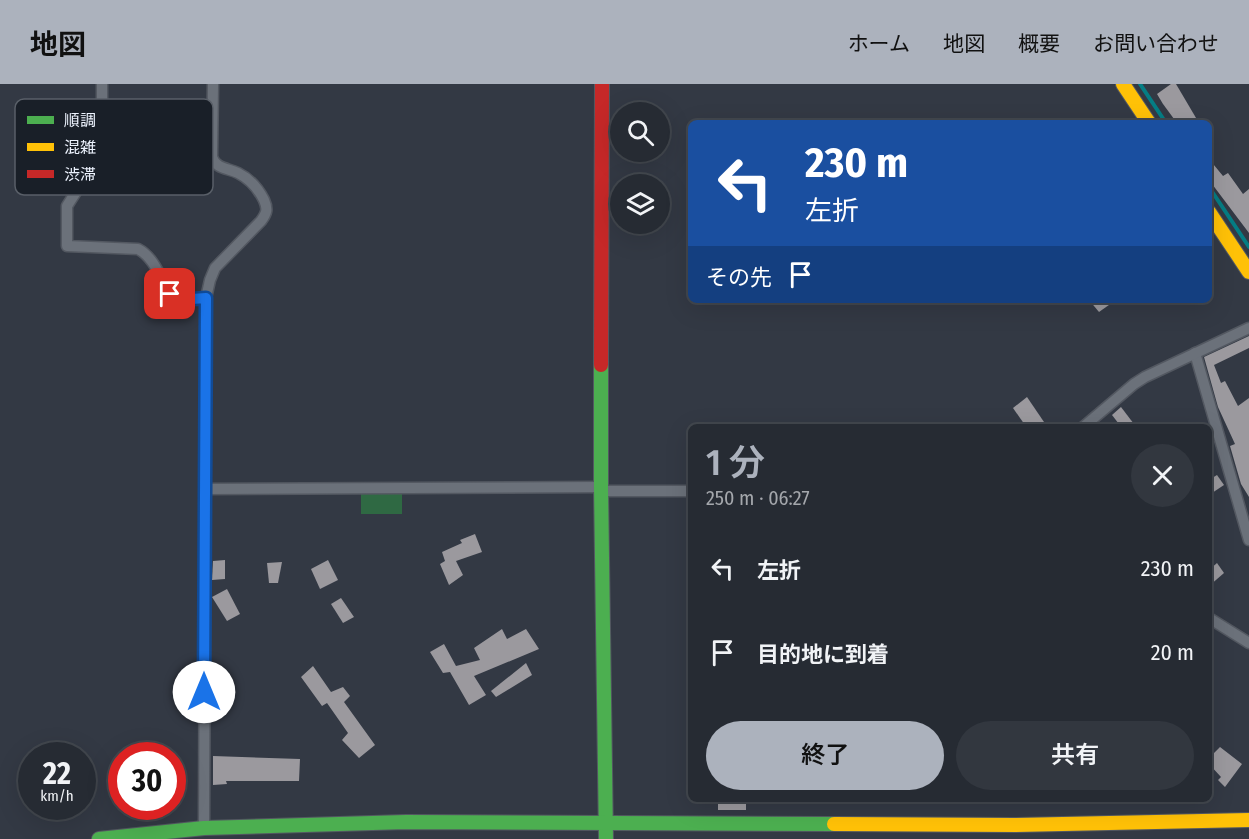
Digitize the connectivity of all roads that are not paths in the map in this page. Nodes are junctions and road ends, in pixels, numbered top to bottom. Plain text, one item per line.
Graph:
1 (213, 84) edge
2 (602, 84) edge
3 (1123, 84) edge
4 (213, 99) edge
5 (1147, 120) edge
6 (213, 160) edge
7 (74, 195) edge
8 (1212, 216) edge
9 (1249, 272) edge
10 (206, 298) junction
11 (1249, 328) edge
12 (1195, 354) junction
13 (1087, 424) edge
14 (205, 489) junction
15 (609, 490) junction
16 (688, 491) edge
17 (1249, 540) edge
18 (1212, 620) edge
19 (1249, 643) edge
20 (1249, 820) edge
21 (606, 822) junction
22 (204, 828) junction
23 (99, 839) edge
24 (606, 839) edge

1 - 4 street
2 - 15 street
3 - 5 street
6 - 10 street
7 - 10 street
8 - 9 street
10 - 14 street
11 - 12 street
12 - 13 street
12 - 17 street
14 - 15 street
14 - 22 street
15 - 16 street
15 - 21 street
18 - 19 street
20 - 21 street
21 - 22 street
21 - 24 street
22 - 23 street

